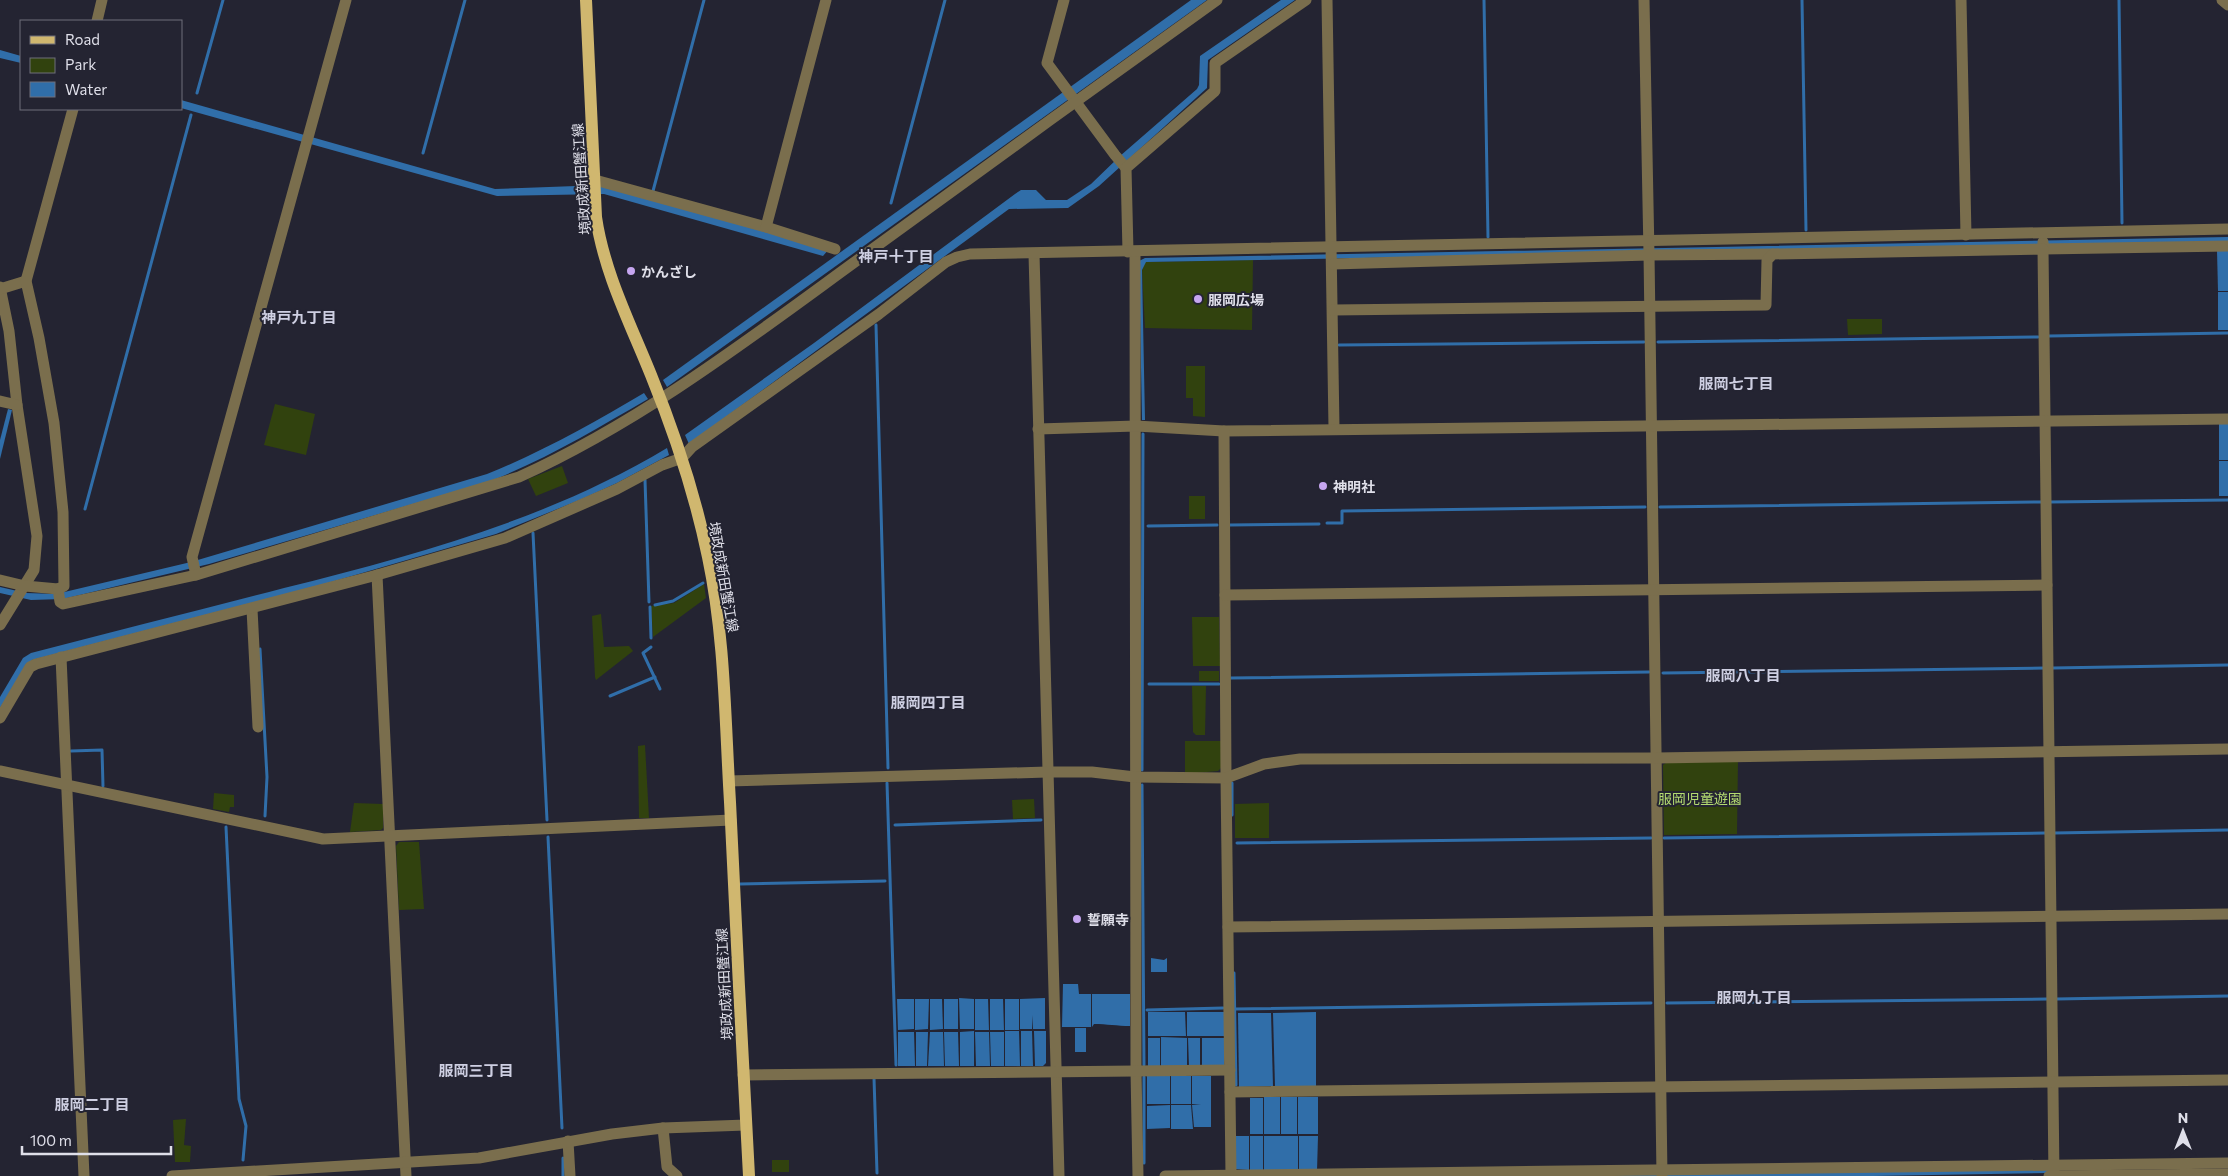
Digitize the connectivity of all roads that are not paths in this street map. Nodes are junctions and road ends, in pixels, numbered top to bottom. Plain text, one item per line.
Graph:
1 (102, 0) edge
2 (346, 0) edge
3 (586, 0) edge
4 (826, 0) edge
5 (1064, 0) edge
6 (1217, 0) edge
7 (1306, 0) edge
8 (1327, 0) edge
9 (1644, 0) edge
10 (1961, 0) edge
11 (2222, 0) edge
12 (2228, 5) edge
13 (97, 20) edge
14 (1074, 101) junction
15 (73, 110) edge
16 (1123, 164) junction
17 (594, 180) junction
18 (766, 227) junction
19 (2228, 229) edge
20 (2042, 233) junction
21 (1966, 235) junction
22 (1649, 241) junction
23 (2228, 246) edge
24 (1332, 248) junction
25 (835, 249) dead end
26 (2043, 249) junction
27 (1132, 252) junction
28 (1034, 254) junction
29 (1649, 254) junction
30 (1773, 254) junction
31 (1332, 264) junction
32 (26, 281) junction
33 (0, 288) edge
34 (1650, 306) junction
35 (1332, 310) junction
36 (660, 398) junction
37 (0, 401) edge
38 (17, 405) junction
39 (2228, 418) edge
40 (2044, 420) junction
41 (1652, 424) junction
42 (1136, 426) junction
43 (1334, 428) junction
44 (1038, 429) junction
45 (1224, 431) junction
46 (682, 458) junction
47 (195, 568) junction
48 (377, 576) junction
49 (0, 580) edge
50 (2047, 585) junction
51 (24, 587) junction
52 (1654, 590) junction
53 (59, 594) junction
54 (1224, 595) junction
55 (252, 609) junction
56 (0, 625) edge
57 (61, 658) junction
58 (0, 718) edge
59 (258, 727) dead end
60 (2228, 749) edge
61 (2049, 750) junction
62 (1656, 758) junction
63 (0, 772) edge
64 (1047, 772) junction
65 (1135, 777) junction
66 (1226, 778) junction
67 (728, 781) junction
68 (66, 785) junction
69 (731, 820) junction
70 (391, 836) junction
71 (2228, 914) edge
72 (2051, 916) junction
73 (1659, 921) junction
74 (1228, 927) junction
75 (1230, 1070) junction
76 (1056, 1071) junction
77 (1136, 1071) junction
78 (743, 1075) junction
79 (2228, 1080) edge
80 (2054, 1082) junction
81 (1661, 1087) junction
82 (1230, 1092) junction
83 (746, 1126) junction
84 (663, 1128) junction
85 (568, 1141) junction
86 (2228, 1163) edge
87 (406, 1164) junction
88 (2052, 1172) edge
89 (1662, 1173) edge
90 (1232, 1174) junction
91 (2228, 1174) edge
92 (84, 1176) edge
93 (172, 1176) edge
94 (406, 1176) edge
95 (570, 1176) edge
96 (677, 1176) edge
97 (748, 1176) edge
98 (1059, 1176) edge
99 (1138, 1176) edge
100 (1165, 1176) edge

1 - 13 street
2 - 47 street
3 - 17 main road, 境政成新田蟹江線
4 - 18 street
5 - 14 street
6 - 14 street
7 - 16 street
8 - 24 street
9 - 22 street
10 - 21 street
11 - 12 street
14 - 16 street
14 - 36 street
15 - 32 street
16 - 27 street
17 - 18 street
17 - 36 main road, 境政成新田蟹江線
18 - 25 street
19 - 20 street
20 - 21 street
20 - 26 street
21 - 22 street
22 - 24 street
22 - 29 street
23 - 26 street
24 - 27 street
24 - 31 street
26 - 30 street
26 - 40 street
27 - 28 street
27 - 42 street
28 - 44 street
28 - 46 street
29 - 30 street
29 - 31 street
29 - 34 street
30 - 34 street
31 - 35 street
32 - 33 street
32 - 53 street
33 - 38 street
34 - 35 street
34 - 41 street
35 - 43 street
36 - 46 main road, 境政成新田蟹江線
36 - 47 street
37 - 38 street
38 - 51 street
39 - 40 street
40 - 41 street
40 - 50 street
41 - 43 street
41 - 52 street
42 - 44 street
42 - 45 street
42 - 65 street
43 - 45 street
44 - 64 street
45 - 54 street
46 - 48 street
46 - 67 main road, 境政成新田蟹江線
47 - 53 street
48 - 55 street
48 - 70 street
49 - 51 street
50 - 52 street
50 - 61 street
51 - 53 street
51 - 56 street
52 - 54 street
52 - 62 street
54 - 66 street
55 - 57 street
55 - 59 street
57 - 58 street
57 - 68 street
60 - 61 street
61 - 62 street
61 - 72 street
62 - 66 street
62 - 73 street
63 - 68 street
64 - 65 street
64 - 67 street
64 - 76 street
65 - 66 street
65 - 77 street
66 - 74 street
67 - 69 main road, 境政成新田蟹江線
68 - 70 street
68 - 92 street
69 - 70 street
69 - 78 main road, 境政成新田蟹江線
70 - 87 street
71 - 72 street
72 - 73 street
72 - 80 street
73 - 74 street
73 - 81 street
74 - 75 street
75 - 77 street
75 - 82 street
76 - 77 street
76 - 78 street
76 - 98 street
77 - 99 street
78 - 83 main road, 境政成新田蟹江線
79 - 80 street
80 - 81 street
80 - 88 street
81 - 82 street
81 - 89 street
82 - 90 street
83 - 84 street
83 - 97 main road, 境政成新田蟹江線
84 - 85 street
84 - 96 street
85 - 87 street
85 - 95 street
86 - 88 street
87 - 93 street
87 - 94 street
88 - 89 street
88 - 91 street
89 - 90 street
90 - 100 street

